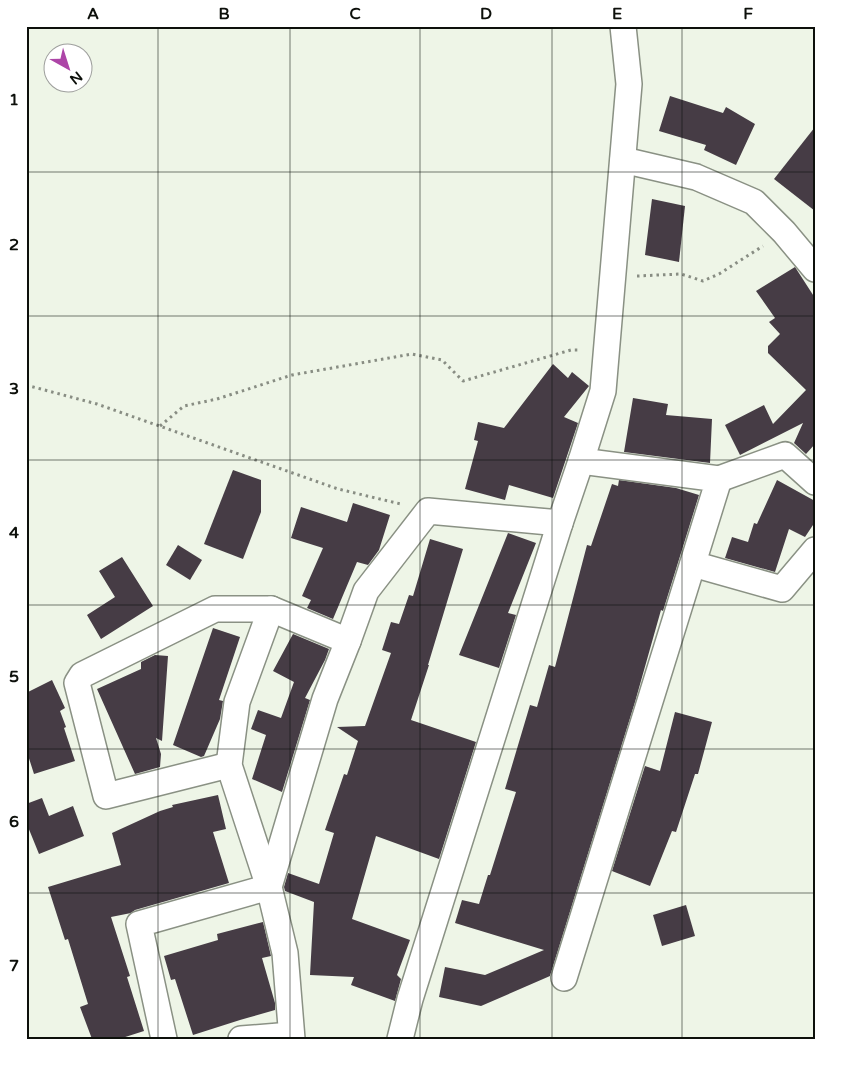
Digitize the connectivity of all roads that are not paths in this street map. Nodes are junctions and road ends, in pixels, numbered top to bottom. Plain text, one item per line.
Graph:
1 (623, 26) edge
2 (623, 160) junction
3 (815, 269) edge
4 (581, 461) junction
5 (720, 479) junction
6 (815, 482) edge
7 (560, 523) junction
8 (815, 550) edge
9 (693, 564) junction
10 (271, 609) junction
11 (348, 641) junction
12 (228, 765) junction
13 (269, 886) junction
14 (564, 978) dead end
15 (292, 1037) edge
16 (164, 1039) edge
17 (241, 1039) edge
18 (400, 1039) edge

1 - 2 street
2 - 3 street
2 - 4 street
4 - 5 street
4 - 7 street
5 - 6 street
5 - 9 street
7 - 11 street
7 - 18 street
8 - 9 street
9 - 14 street
10 - 11 street
10 - 12 street
10 - 12 street
11 - 13 street
12 - 13 street
13 - 15 street
13 - 16 street
15 - 17 street

